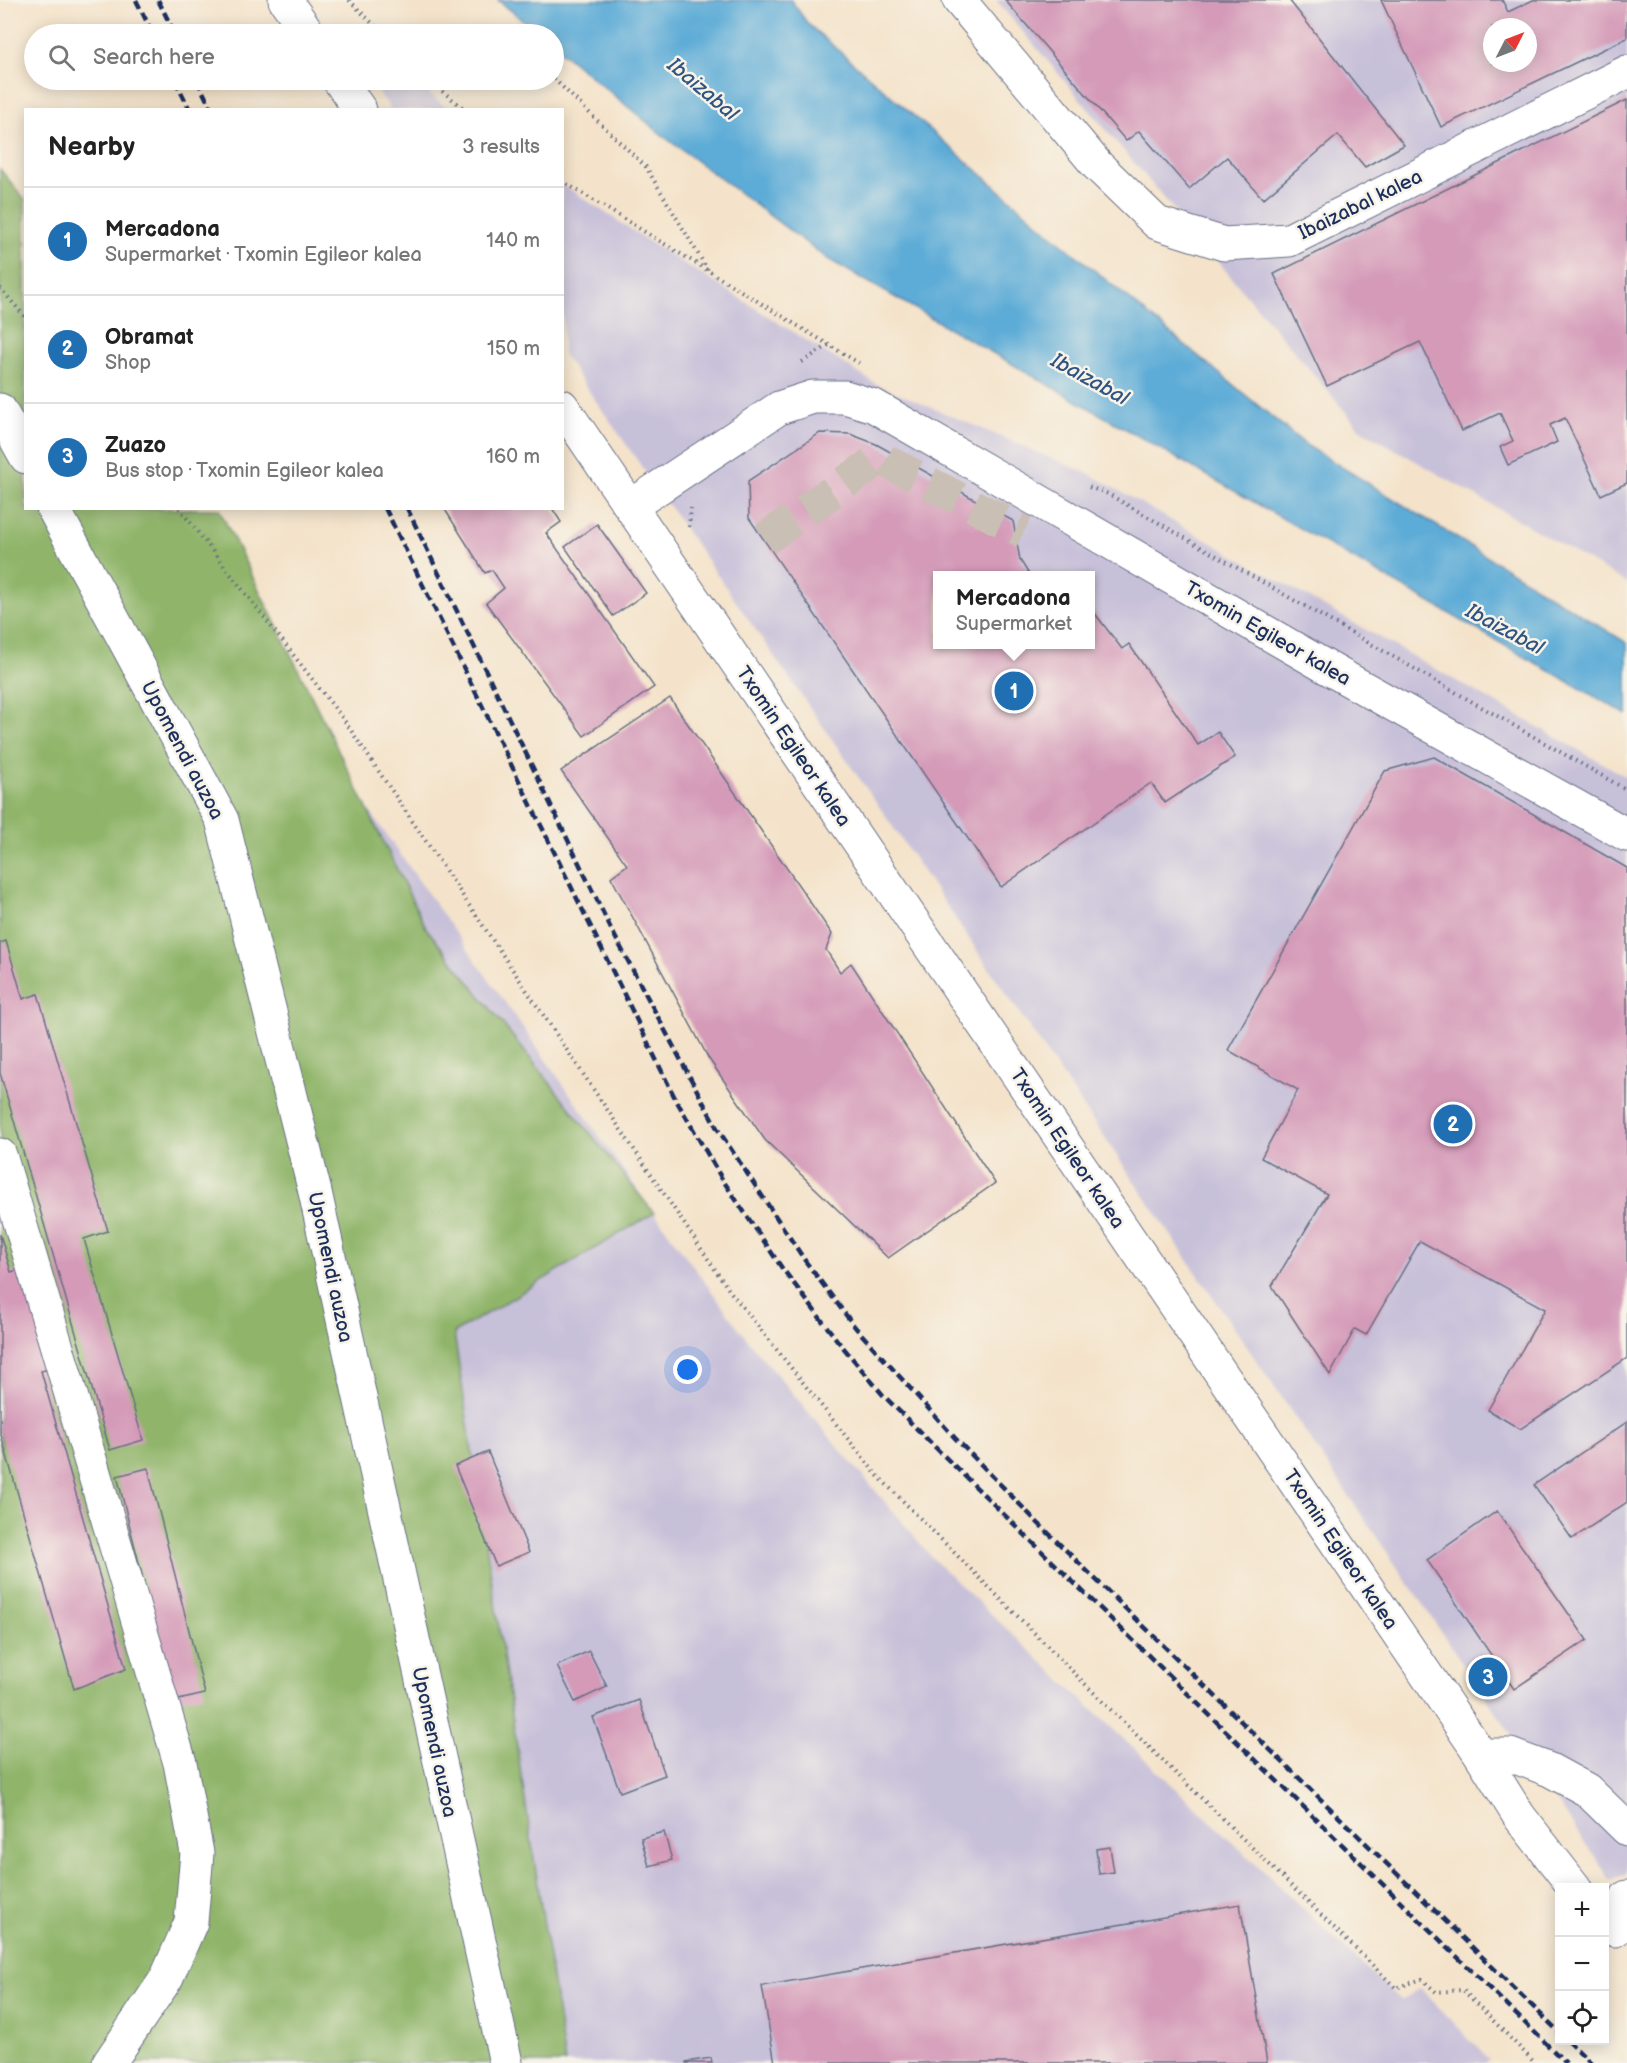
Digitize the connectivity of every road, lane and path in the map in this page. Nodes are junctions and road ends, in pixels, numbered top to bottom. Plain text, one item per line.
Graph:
1 (285, 0) edge
2 (350, 0) edge
3 (959, 0) edge
4 (302, 24) edge
5 (373, 24) edge
6 (1627, 72) edge
7 (564, 89) edge
8 (346, 90) edge
9 (441, 90) edge
10 (359, 108) edge
11 (463, 108) edge
12 (564, 182) edge
13 (710, 272) junction
14 (0, 288) edge
15 (24, 316) edge
16 (829, 345) dead end
17 (564, 409) edge
18 (0, 410) edge
19 (24, 454) edge
20 (631, 506) junction
21 (54, 510) edge
22 (181, 510) edge
23 (1627, 835) edge
24 (0, 1155) edge
25 (1481, 1755) junction
26 (1627, 1829) edge
27 (1572, 1883) edge
28 (1627, 1897) edge
29 (1616, 1930) edge
30 (109, 2063) edge
31 (506, 2063) edge
32 (1535, 2063) edge

1 - 4 street
2 - 5 path
3 - 6 street, Ibaizabal kalea
7 - 13 path
8 - 10 street
9 - 11 path
12 - 13 path
13 - 16 path
14 - 15 path
17 - 20 street, Txomin Egileor kalea
18 - 19 street
20 - 23 street, Txomin Egileor kalea
20 - 25 street, Txomin Egileor kalea
21 - 31 street, Upomendi auzoa
22 - 32 path
24 - 30 street
25 - 26 street
25 - 27 street, Txomin Egileor kalea
28 - 29 street

